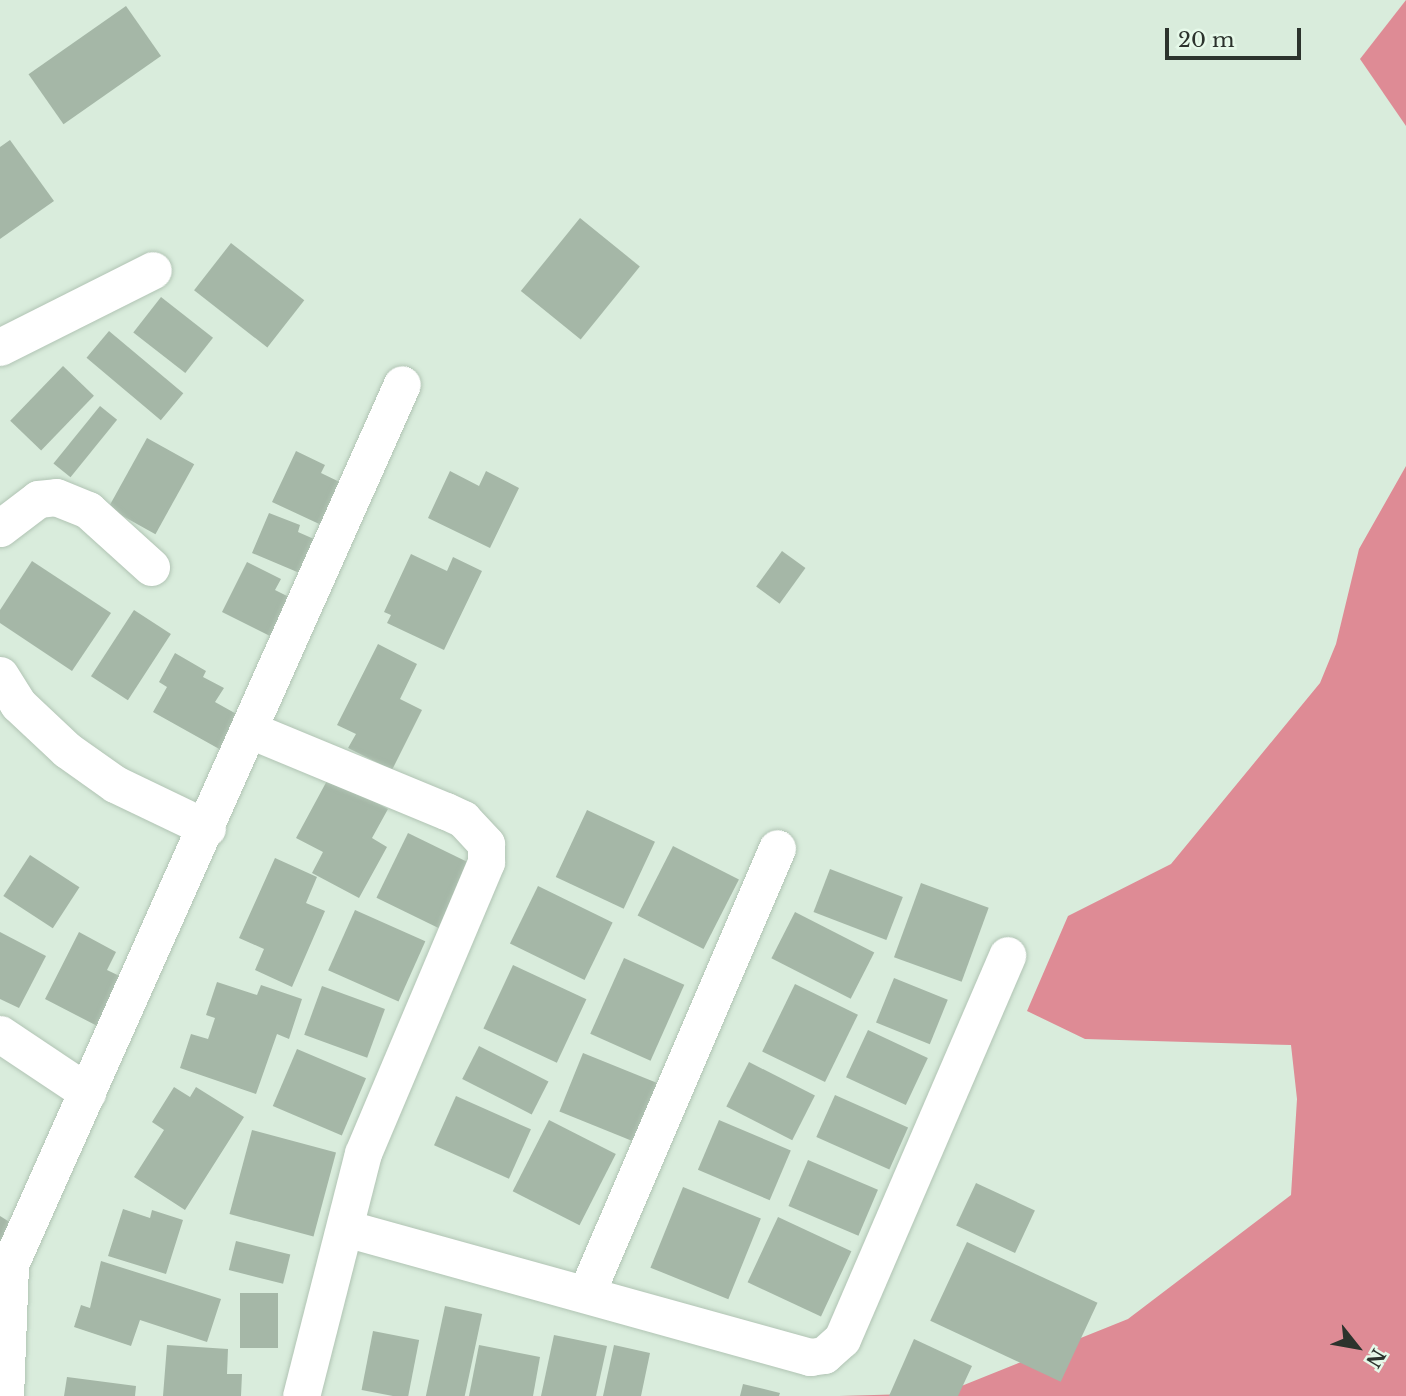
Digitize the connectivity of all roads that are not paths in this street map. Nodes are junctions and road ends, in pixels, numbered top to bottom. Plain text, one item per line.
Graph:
1 (153, 270) dead end
2 (0, 347) edge
3 (402, 384) dead end
4 (0, 528) edge
5 (151, 567) dead end
6 (0, 675) edge
7 (250, 730) junction
8 (207, 828) junction
9 (777, 848) dead end
10 (1007, 955) dead end
11 (0, 1034) edge
12 (87, 1092) junction
13 (345, 1228) junction
14 (586, 1294) junction
15 (5, 1396) edge
16 (301, 1396) edge

1 - 2 street
3 - 7 street
4 - 5 street
6 - 8 street
7 - 8 street
7 - 13 street
8 - 12 street
9 - 14 street
10 - 14 street
11 - 12 street
12 - 15 street
13 - 14 street
13 - 16 street

